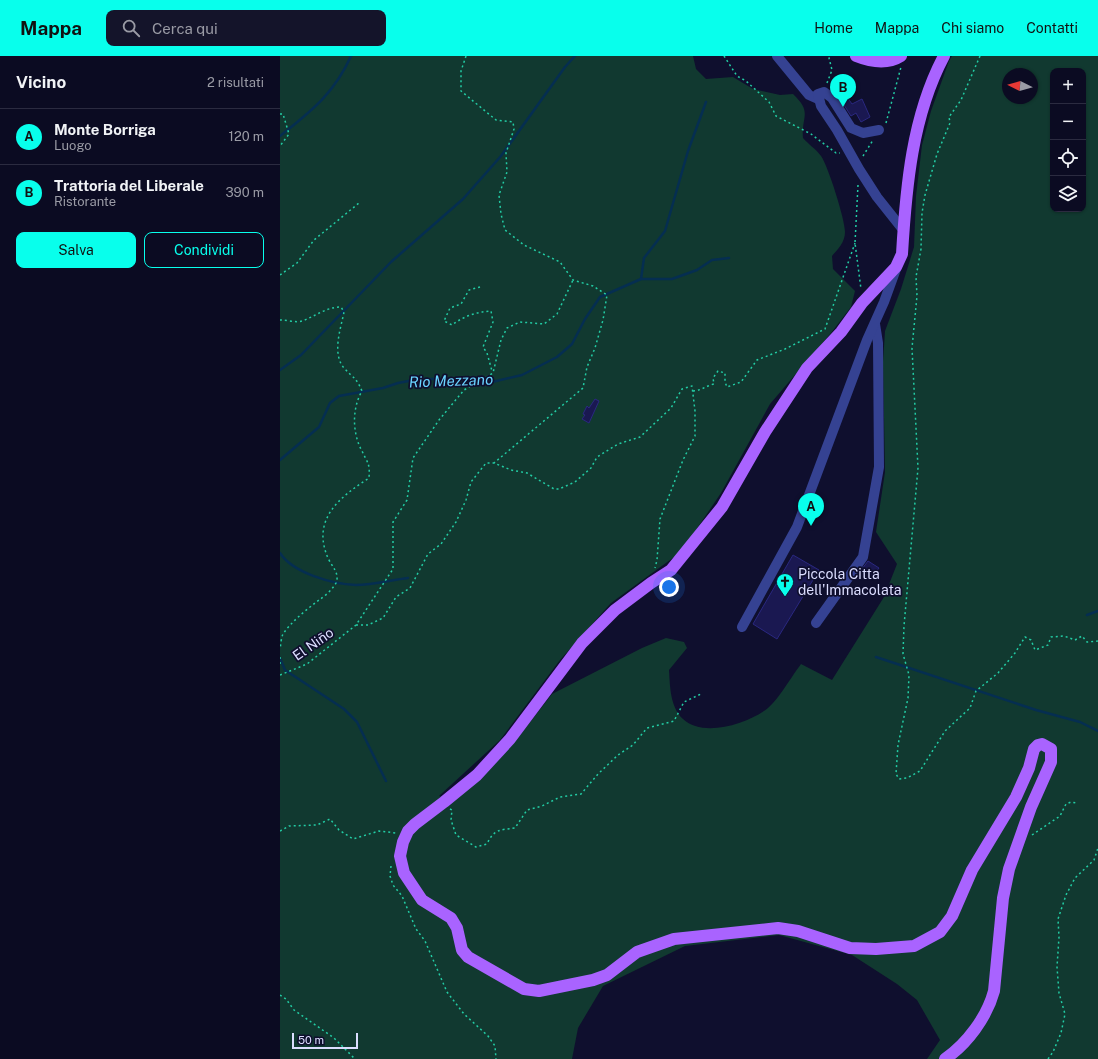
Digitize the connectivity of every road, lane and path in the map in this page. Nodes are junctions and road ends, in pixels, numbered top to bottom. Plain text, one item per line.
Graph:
1 (466, 56) edge
2 (724, 56) edge
3 (777, 56) edge
4 (832, 56) edge
5 (856, 56) edge
6 (901, 56) edge
7 (944, 56) edge
8 (980, 56) edge
9 (825, 97) junction
10 (280, 114) edge
11 (879, 130) dead end
12 (280, 146) edge
13 (846, 148) junction
14 (359, 203) dead end
15 (904, 231) junction
16 (855, 243) dead end
17 (896, 267) junction
18 (280, 275) edge
19 (572, 280) junction
20 (480, 287) dead end
21 (280, 320) edge
22 (875, 324) junction
23 (492, 373) junction
24 (693, 391) junction
25 (494, 462) junction
26 (651, 583) junction
27 (816, 623) dead end
28 (356, 625) junction
29 (742, 627) dead end
30 (1098, 642) edge
31 (280, 648) edge
32 (280, 657) edge
33 (280, 665) edge
34 (280, 674) edge
35 (701, 694) dead end
36 (1076, 803) dead end
37 (448, 808) dead end
38 (280, 831) edge
39 (408, 831) junction
40 (1034, 834) dead end
41 (1098, 848) edge
42 (392, 866) dead end
43 (280, 995) edge
44 (355, 1059) edge
45 (496, 1059) edge
46 (945, 1059) edge
47 (1048, 1059) edge

1 - 19 path
2 - 13 path
3 - 9 street
4 - 9 path
5 - 6 main road
7 - 15 main road
8 - 30 path
9 - 11 street
9 - 13 street
10 - 12 path
13 - 15 street
14 - 18 path
15 - 17 main road
16 - 24 path
17 - 22 street
17 - 26 main road
19 - 23 path
19 - 25 path
20 - 23 path
21 - 31 path
22 - 27 street
22 - 29 street
23 - 28 path
24 - 25 path
24 - 26 path
25 - 28 path
26 - 39 main road
28 - 34 path, El Niño
32 - 33 path
35 - 37 path
36 - 40 path
38 - 39 path
39 - 46 main road
41 - 47 path
42 - 45 path
43 - 44 path

